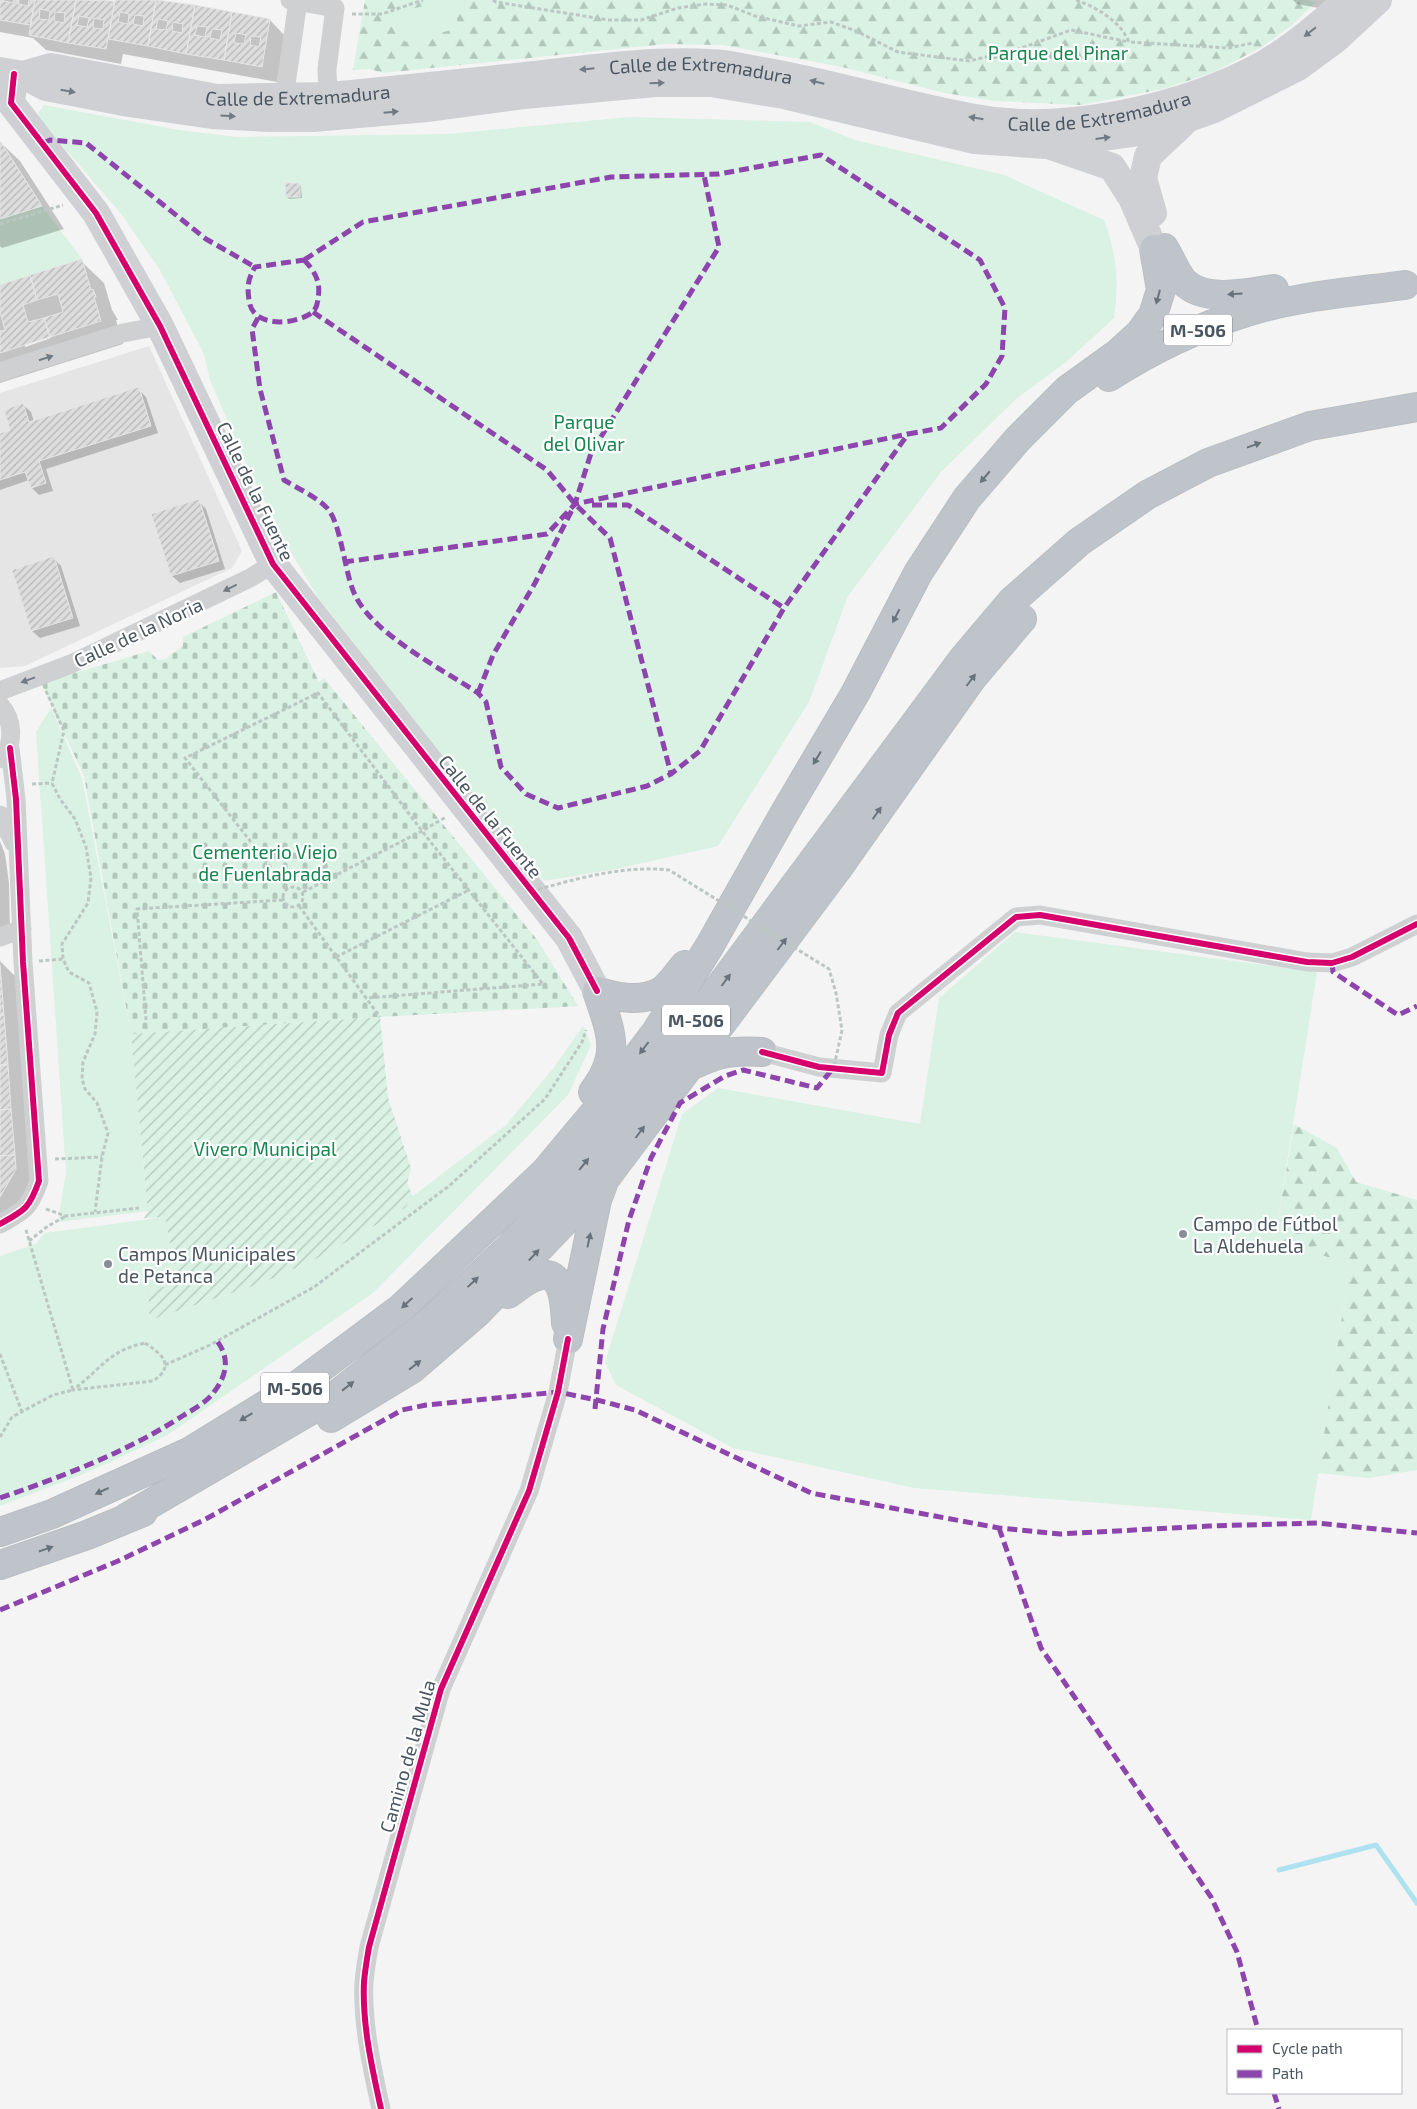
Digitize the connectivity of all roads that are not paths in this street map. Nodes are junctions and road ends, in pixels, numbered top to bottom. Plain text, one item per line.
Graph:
1 (1347, 0) edge
2 (1378, 0) edge
3 (294, 1) edge
4 (12, 73) edge
5 (328, 96) junction
6 (284, 98) junction
7 (1188, 119) junction
8 (1045, 145) junction
9 (1159, 248) junction
10 (1411, 286) edge
11 (160, 326) junction
12 (0, 372) edge
13 (1417, 407) edge
14 (1017, 440) junction
15 (1208, 463) junction
16 (272, 564) junction
17 (0, 691) edge
18 (0, 706) edge
19 (5, 756) edge
20 (0, 815) edge
21 (17, 848) junction
22 (725, 917) junction
23 (1417, 924) edge
24 (22, 929) junction
25 (0, 937) edge
26 (597, 991) junction
27 (742, 998) junction
28 (762, 1052) junction
29 (690, 1066) junction
30 (544, 1173) junction
31 (605, 1179) junction
32 (0, 1224) edge
33 (477, 1313) junction
34 (568, 1339) junction
35 (126, 1518) junction
36 (0, 1532) edge
37 (0, 1565) edge
38 (381, 2109) edge

1 -> 5 main road, Calle de Extremadura
2 - 7 main road, Calle de Extremadura
3 - 5 street
3 - 6 street
4 - 6 main road, Calle de Extremadura
4 -> 8 main road, Calle de Extremadura
4 - 11 main road, Calle de la Fuente
5 - 6 main road, Calle de Extremadura
8 -> 7 main road, Calle de Extremadura
7 - 9 main road, Calle de Extremadura
8 - 9 main road, Calle de Extremadura
10 -> 9 highway
9 -> 14 highway
10 - 14 highway, M-506
12 -> 11 street
11 - 16 main road, Calle de la Fuente
15 -> 13 highway, M-506
14 -> 22 highway, M-506
27 -> 15 highway
35 -> 15 highway, M-506
16 -> 17 street, Calle de la Noria
16 - 26 main road, Calle de la Fuente
18 - 19 street
19 - 21 street
20 - 21 street
21 - 24 street
22 - 26 highway
22 -> 30 highway, M-506
23 - 28 street
24 - 25 street
24 - 32 street
26 - 30 highway
27 - 28 highway
27 - 29 highway
28 - 29 highway
31 -> 29 highway
30 -> 36 highway, M-506
33 -> 31 highway
34 -> 31 highway
33 - 34 highway
35 -> 33 highway
34 - 38 street, Camino de la Mula
37 -> 35 highway, M-506

